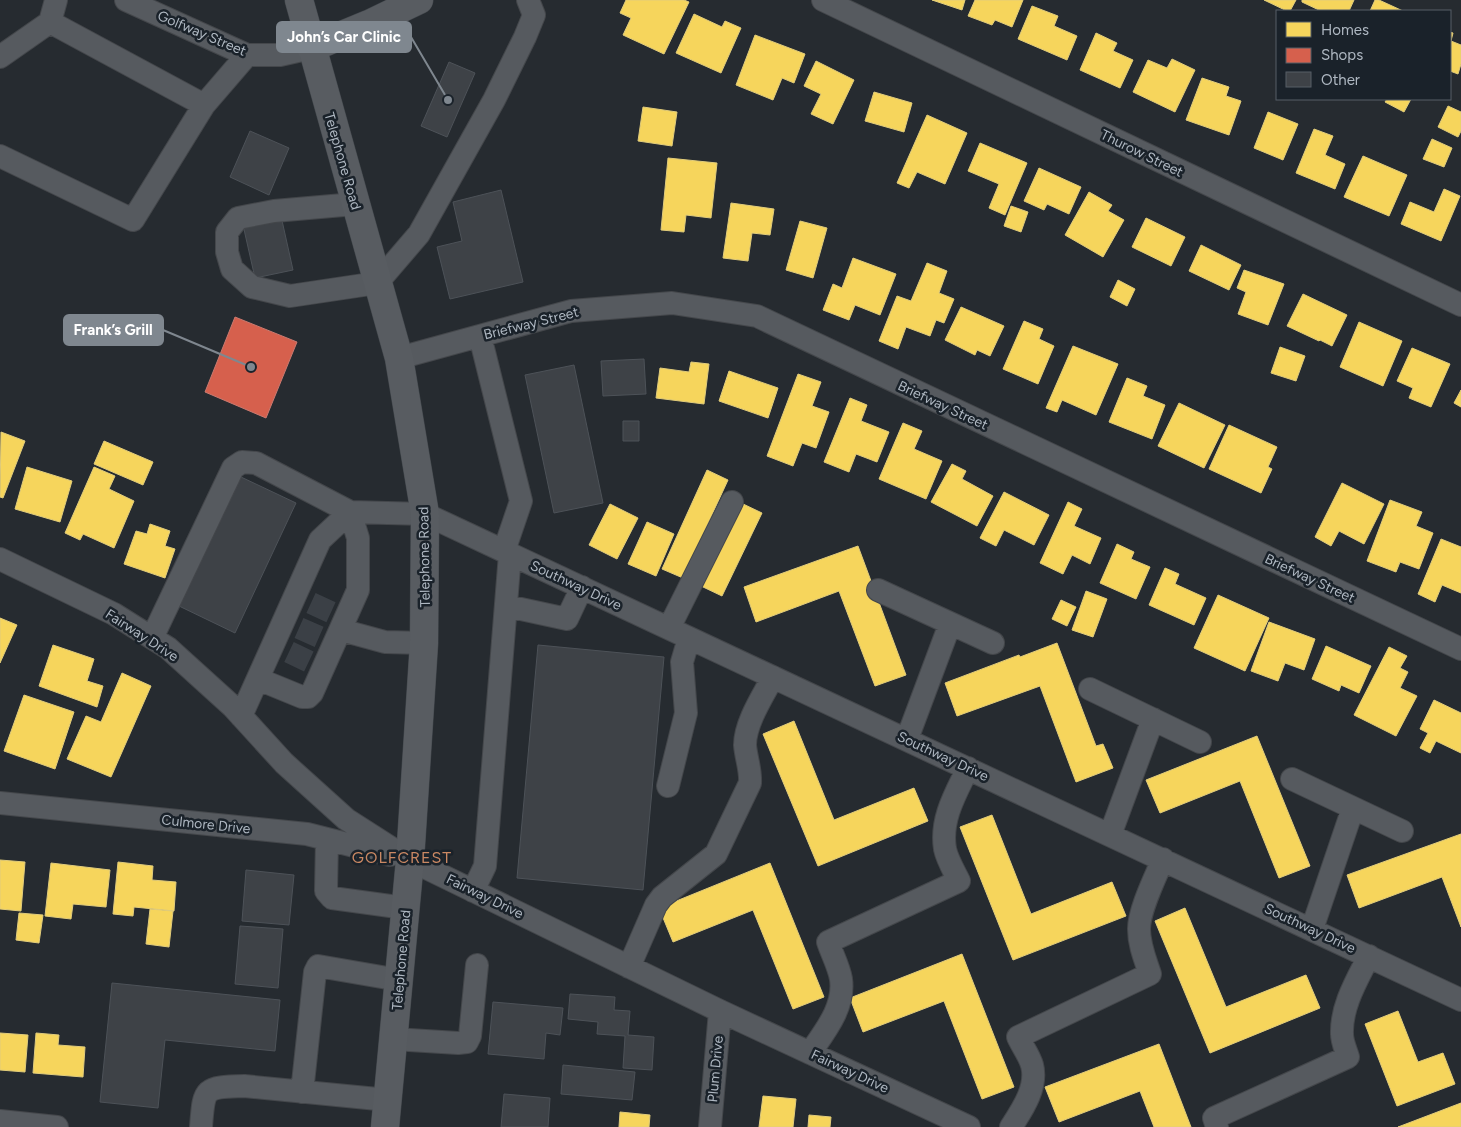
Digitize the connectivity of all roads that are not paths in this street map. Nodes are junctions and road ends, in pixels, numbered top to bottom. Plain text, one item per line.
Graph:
1 (56, 0) edge
2 (126, 0) edge
3 (299, 0) edge
4 (419, 0) edge
5 (528, 0) edge
6 (823, 0) edge
7 (50, 22) junction
8 (311, 48) junction
9 (247, 55) junction
10 (0, 58) edge
11 (204, 106) junction
12 (0, 156) edge
13 (355, 204) junction
14 (377, 283) junction
15 (1461, 305) edge
16 (480, 336) junction
17 (399, 358) junction
18 (732, 502) dead end
19 (350, 512) junction
20 (425, 514) junction
21 (507, 552) junction
22 (0, 559) edge
23 (582, 588) junction
24 (878, 590) dead end
25 (507, 606) junction
26 (950, 624) junction
27 (336, 629) junction
28 (679, 633) junction
29 (152, 638) junction
30 (993, 643) dead end
31 (424, 644) junction
32 (1461, 649) edge
33 (773, 677) junction
34 (258, 679) junction
35 (1090, 689) dead end
36 (241, 716) junction
37 (1153, 719) junction
38 (907, 739) junction
39 (1200, 742) dead end
40 (968, 768) junction
41 (1292, 779) dead end
42 (668, 786) dead end
43 (0, 803) edge
44 (1353, 808) junction
45 (1402, 832) dead end
46 (1110, 834) junction
47 (327, 839) junction
48 (1163, 859) junction
49 (410, 860) junction
50 (474, 891) junction
51 (406, 908) junction
52 (1312, 929) junction
53 (1369, 956) junction
54 (477, 965) dead end
55 (629, 967) junction
56 (399, 980) junction
57 (1461, 1000) edge
58 (720, 1011) junction
59 (393, 1038) junction
60 (810, 1053) junction
61 (302, 1092) junction
62 (388, 1100) junction
63 (0, 1121) edge
64 (57, 1127) edge
65 (201, 1127) edge
66 (385, 1127) edge
67 (710, 1127) edge
68 (970, 1127) edge
69 (1011, 1127) edge
70 (1217, 1127) edge

1 - 7 street
2 - 9 street, Golfway Street
3 - 8 main road, Telephone Road
4 - 8 main road
5 - 14 street
6 - 15 street, Thurow Street
7 - 10 street
7 - 11 street
8 - 9 street, Golfway Street
8 - 13 main road, Telephone Road
9 - 11 street
11 - 12 street
13 - 14 main road, Telephone Road
13 - 14 street
14 - 17 main road, Telephone Road
16 - 17 street, Briefway Street
16 - 21 street
16 - 32 street, Briefway Street
17 - 20 main road, Telephone Road
18 - 28 street
19 - 20 street
19 - 27 street
19 - 29 street
19 - 34 street
20 - 21 street, Southway Drive
20 - 31 main road, Telephone Road
21 - 23 street, Southway Drive
21 - 25 street
22 - 29 street, Fairway Drive
23 - 25 street
23 - 28 street, Southway Drive
24 - 26 street
25 - 50 street
26 - 30 street
26 - 38 street
27 - 31 street
27 - 34 street
28 - 33 street, Southway Drive
28 - 42 street
29 - 36 street, Fairway Drive
31 - 49 main road, Telephone Road
33 - 38 street, Southway Drive
33 - 55 street
34 - 36 street
35 - 37 street
36 - 49 street, Fairway Drive
37 - 39 street
37 - 46 street
38 - 40 street, Southway Drive
40 - 46 street, Southway Drive
40 - 60 street
41 - 44 street
43 - 47 street, Culmore Drive
44 - 45 street
44 - 52 street
46 - 48 street, Southway Drive
47 - 49 street, Culmore Drive
47 - 51 street
48 - 52 street, Southway Drive
48 - 69 street
49 - 50 street, Fairway Drive
49 - 51 main road, Telephone Road
50 - 55 street, Fairway Drive
51 - 56 main road, Telephone Road
52 - 53 street, Southway Drive
53 - 57 street, Southway Drive
53 - 70 street
54 - 59 street
55 - 58 street, Fairway Drive
56 - 59 main road, Telephone Road
56 - 61 street
58 - 60 street, Fairway Drive
58 - 67 street, Plum Drive
59 - 62 main road, Telephone Road
60 - 68 street, Fairway Drive
61 - 62 street
61 - 65 street
62 - 66 main road, Telephone Road
63 - 64 street

